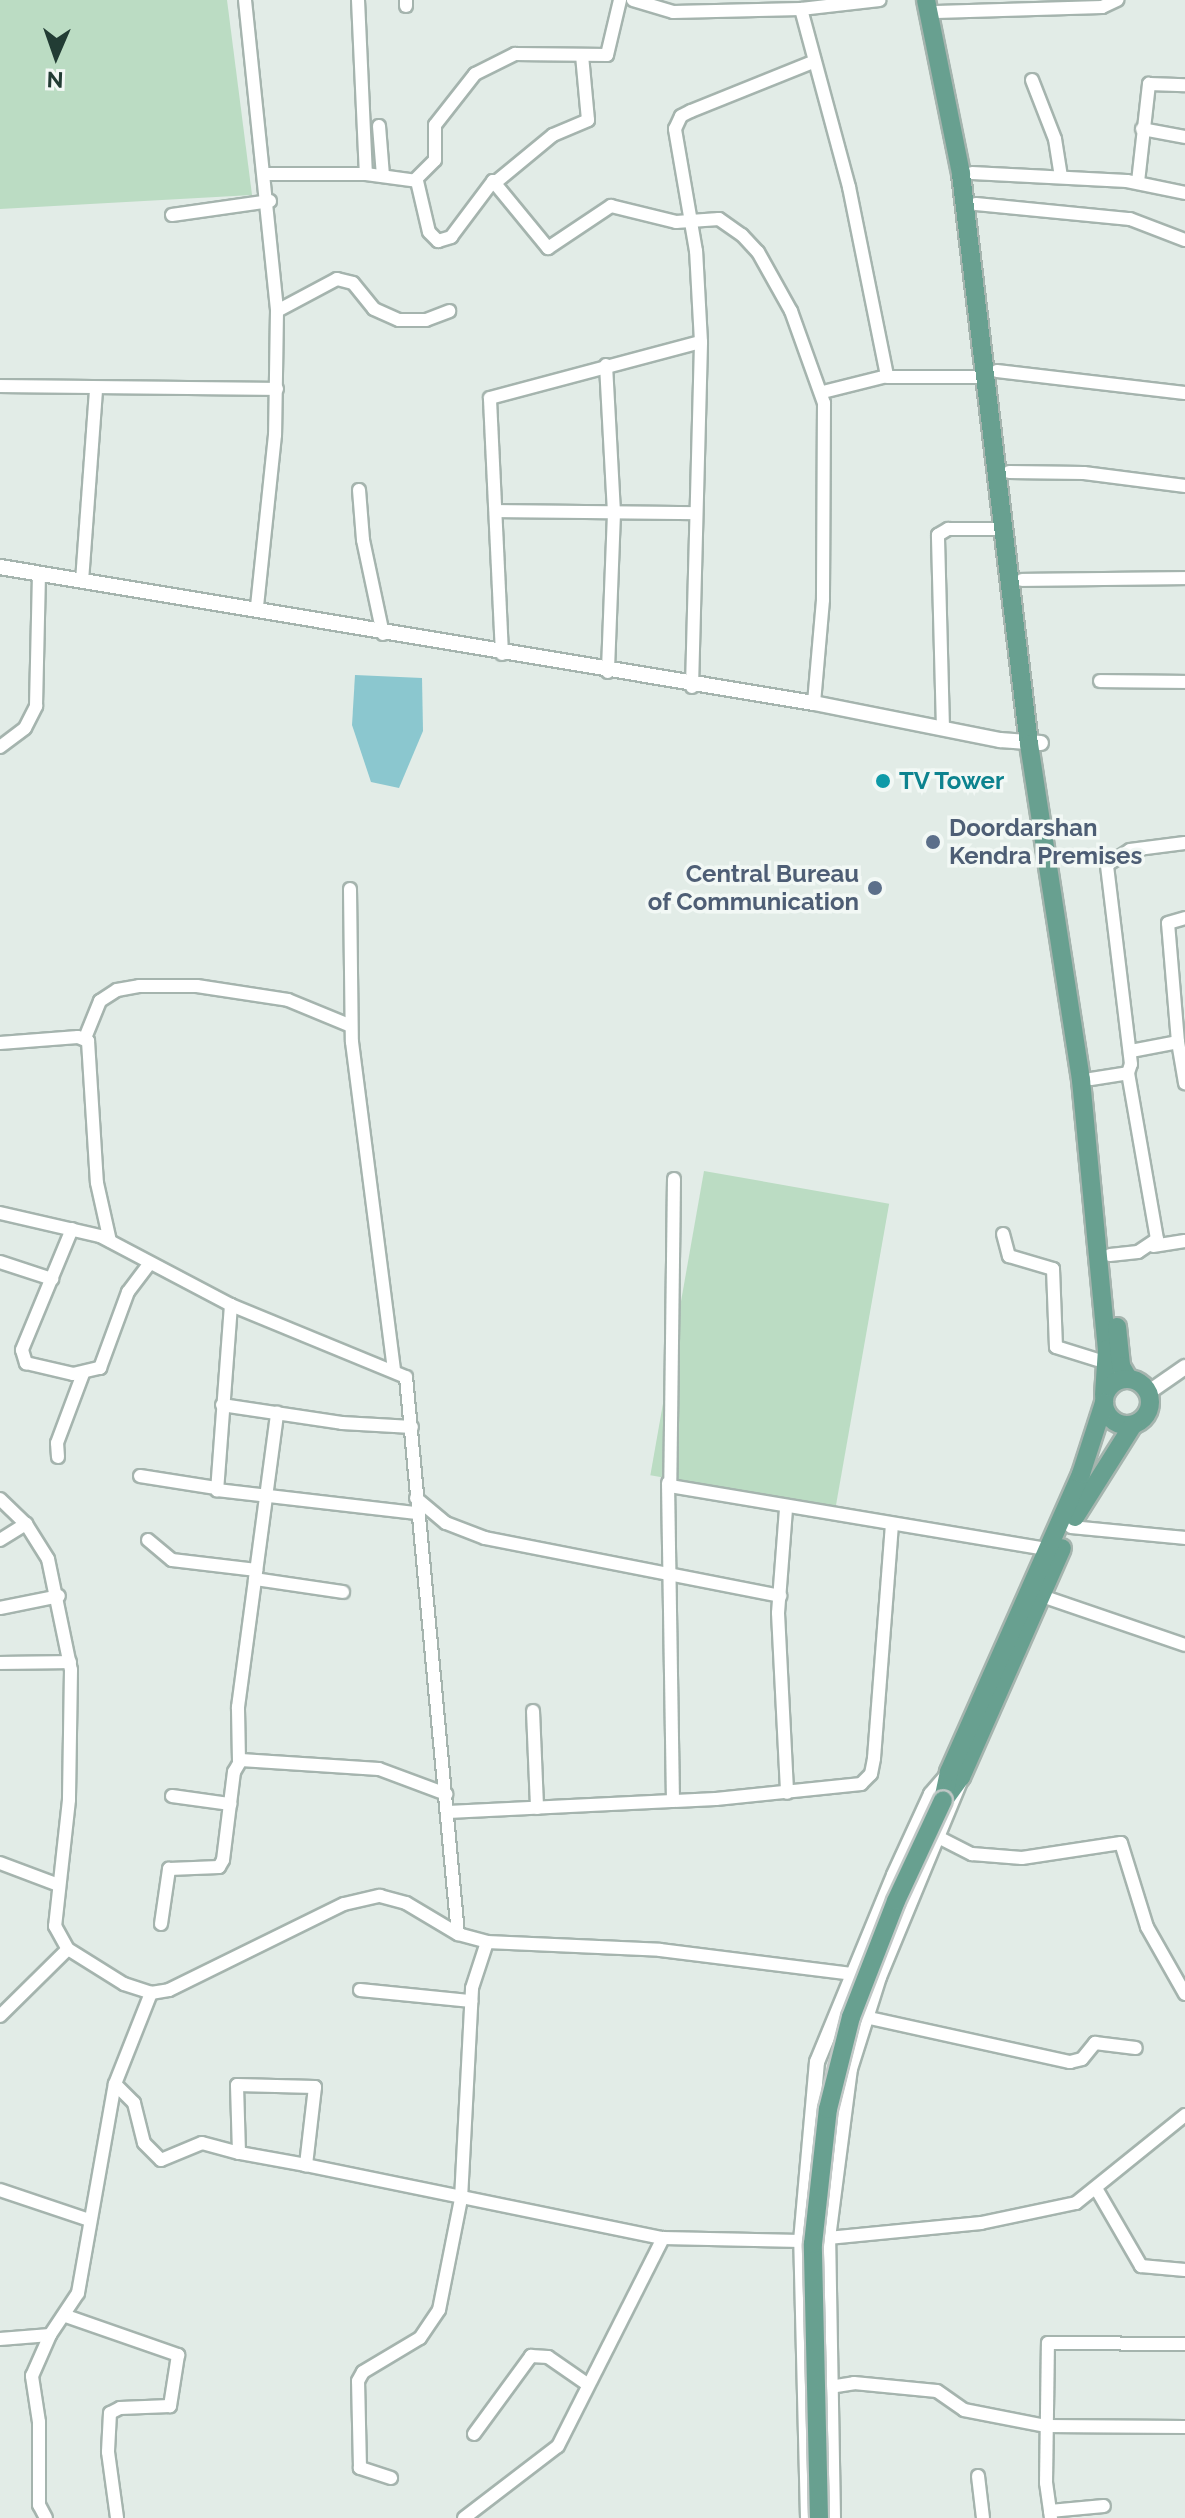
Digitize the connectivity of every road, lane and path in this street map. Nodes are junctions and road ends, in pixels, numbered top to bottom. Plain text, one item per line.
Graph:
1 (245, 0) edge
2 (358, 0) edge
3 (620, 0) edge
4 (879, 0) edge
5 (1117, 0) edge
6 (637, 1) edge
7 (930, 4) edge
8 (801, 9) junction
9 (582, 55) junction
10 (813, 62) junction
11 (1032, 80) dead end
12 (1185, 85) edge
13 (379, 126) dead end
14 (1142, 129) junction
15 (1185, 137) edge
16 (972, 173) junction
17 (267, 174) junction
18 (366, 174) junction
19 (383, 176) junction
20 (1061, 176) junction
21 (415, 180) junction
22 (496, 182) junction
23 (1138, 182) junction
24 (1185, 193) edge
25 (270, 201) junction
26 (976, 204) junction
27 (172, 215) dead end
28 (691, 222) junction
29 (1185, 240) edge
30 (277, 311) junction
31 (449, 311) dead end
32 (701, 342) junction
33 (606, 365) junction
34 (992, 374) junction
35 (887, 377) junction
36 (0, 386) edge
37 (96, 389) junction
38 (277, 389) junction
39 (823, 392) junction
40 (1185, 393) edge
41 (1009, 472) junction
42 (1185, 486) edge
43 (359, 490) dead end
44 (497, 511) junction
45 (614, 513) junction
46 (696, 513) junction
47 (1005, 529) junction
48 (0, 567) edge
49 (39, 575) junction
50 (1185, 577) edge
51 (1022, 580) junction
52 (82, 581) junction
53 (257, 607) junction
54 (383, 634) junction
55 (502, 654) junction
56 (608, 672) junction
57 (1100, 681) dead end
58 (1185, 682) edge
59 (692, 687) junction
60 (814, 703) junction
61 (943, 729) junction
62 (1035, 743) junction
63 (0, 747) edge
64 (1185, 843) edge
65 (350, 889) dead end
66 (1185, 918) edge
67 (351, 1026) junction
68 (85, 1038) junction
69 (1178, 1042) junction
70 (0, 1043) edge
71 (1131, 1051) junction
72 (1128, 1073) junction
73 (1091, 1079) junction
74 (1185, 1083) edge
75 (674, 1179) dead end
76 (4, 1214) edge
77 (0, 1228) edge
78 (72, 1229) junction
79 (1003, 1234) dead end
80 (110, 1241) junction
81 (1185, 1241) edge
82 (1153, 1246) junction
83 (1110, 1255) junction
84 (0, 1262) edge
85 (149, 1264) junction
86 (52, 1279) junction
87 (231, 1305) junction
88 (1107, 1363) junction
89 (1185, 1367) edge
90 (394, 1368) junction
91 (83, 1374) junction
92 (1128, 1378) junction
93 (1149, 1392) junction
94 (1104, 1399) junction
95 (222, 1405) junction
96 (277, 1413) junction
97 (1133, 1425) junction
98 (412, 1427) junction
99 (58, 1457) dead end
100 (140, 1476) dead end
101 (668, 1483) junction
102 (216, 1488) junction
103 (265, 1498) junction
104 (416, 1498) junction
105 (0, 1499) edge
106 (786, 1509) junction
107 (417, 1513) junction
108 (26, 1524) junction
109 (892, 1526) junction
110 (1071, 1527) junction
111 (1185, 1538) edge
112 (0, 1540) edge
113 (148, 1540) dead end
114 (1048, 1549) junction
115 (255, 1574) junction
116 (670, 1577) junction
117 (343, 1592) dead end
118 (59, 1596) junction
119 (780, 1596) junction
120 (1042, 1596) junction
121 (0, 1608) edge
122 (1185, 1645) edge
123 (70, 1662) junction
124 (0, 1663) edge
125 (533, 1711) dead end
126 (239, 1761) junction
127 (955, 1775) junction
128 (787, 1793) junction
129 (446, 1794) junction
130 (172, 1796) dead end
131 (673, 1801) junction
132 (230, 1804) junction
133 (537, 1808) junction
134 (448, 1812) junction
135 (938, 1837) junction
136 (0, 1863) edge
137 (56, 1884) junction
138 (161, 1924) dead end
139 (458, 1934) junction
140 (487, 1942) junction
141 (68, 1949) junction
142 (852, 1974) junction
143 (360, 1990) dead end
144 (151, 1993) junction
145 (1185, 1994) edge
146 (471, 2001) junction
147 (0, 2016) edge
148 (865, 2017) junction
149 (1136, 2048) dead end
150 (815, 2082) junction
151 (115, 2084) junction
152 (847, 2086) junction
153 (1185, 2115) edge
154 (239, 2153) junction
155 (306, 2165) junction
156 (0, 2190) edge
157 (1097, 2190) junction
158 (461, 2199) junction
159 (89, 2220) junction
160 (663, 2238) junction
161 (828, 2238) junction
162 (801, 2241) junction
163 (1185, 2270) edge
164 (66, 2316) junction
165 (50, 2335) junction
166 (0, 2339) edge
167 (1185, 2344) edge
168 (587, 2384) junction
169 (830, 2387) junction
170 (1046, 2426) junction
171 (1185, 2427) edge
172 (474, 2434) dead end
173 (978, 2476) dead end
174 (391, 2478) dead end
175 (1104, 2506) dead end
176 (1050, 2514) edge
177 (38, 2516) edge
178 (117, 2518) edge
179 (464, 2518) edge
180 (808, 2518) edge
181 (819, 2518) edge
182 (833, 2518) edge
183 (983, 2518) edge

1 - 17 street
2 - 18 street
3 - 9 street
4 - 8 street
5 - 7 street
6 - 8 street
7 - 16 main road
7 - 34 main road
8 - 10 street
9 - 21 street
9 - 22 street
10 - 28 street
10 - 35 street
11 - 20 street
12 - 14 street
13 - 19 street
14 - 15 street
14 - 23 street
16 - 20 street
16 - 26 main road
17 - 18 street
17 - 25 street
18 - 19 street
19 - 21 street
20 - 23 street
21 - 22 street
22 - 28 street
23 - 24 street
25 - 27 street
25 - 30 street
26 - 29 street
26 - 34 main road
28 - 32 street
28 - 39 street
30 - 31 street
30 - 38 street
32 - 33 street
32 - 46 street
33 - 44 street
33 - 45 street
34 - 35 street
34 - 40 street
34 - 41 main road
34 - 47 main road
35 - 39 street
36 - 37 street
37 - 38 street
37 - 52 street
38 - 53 street
39 - 60 street
41 - 42 street
41 - 51 main road
43 - 54 street
44 - 45 street
44 - 55 street
45 - 46 street
45 - 56 street
46 - 59 street
47 - 61 street
47 - 62 main road
48 - 49 street
49 - 52 street
49 - 63 street
50 - 51 street
51 - 62 main road
52 - 53 street
53 - 54 street
54 - 55 street
55 - 56 street
56 - 59 street
57 - 58 street
59 - 60 street
60 - 61 street
61 - 62 street
62 - 73 main road
62 - 88 main road
64 - 71 street
65 - 67 street
66 - 69 street
67 - 68 street
67 - 90 street
68 - 70 street
68 - 80 street
69 - 71 street
69 - 74 street
71 - 72 street
72 - 73 street
72 - 82 street
73 - 83 main road
75 - 101 street
76 - 77 street
76 - 78 street
78 - 80 street
78 - 86 street
79 - 88 street
80 - 85 street
81 - 82 street
82 - 83 street
83 - 92 main road
84 - 86 street
85 - 87 street
85 - 91 street
86 - 91 street
87 - 90 street
87 - 95 street
88 - 94 main road
89 - 93 street
90 - 98 street
91 - 99 street
92 - 93 main road
92 - 94 main road
93 - 97 main road
94 - 97 main road
94 - 114 main road
95 - 96 street
95 - 102 street
96 - 98 street
96 - 103 street
97 - 110 main road
98 - 104 street
100 - 102 street
101 - 106 street
101 - 116 street
102 - 103 street
103 - 107 street
103 - 115 street
104 - 107 street
104 - 116 street
105 - 108 street
106 - 109 street
106 - 119 street
107 - 129 street
108 - 112 street
108 - 118 street
109 - 114 street
109 - 128 street
110 - 111 street
110 - 120 main road
113 - 115 street
114 - 127 main road
115 - 117 street
115 - 126 street
116 - 119 street
116 - 131 street
118 - 121 street
118 - 123 street
119 - 128 street
120 - 122 street
120 - 127 main road
123 - 124 street
123 - 137 street
125 - 133 street
126 - 129 street
126 - 132 street
127 - 135 street
127 - 142 street
127 - 181 main road, bridge
128 - 131 street
129 - 134 street
130 - 132 street
131 - 133 street
132 - 138 street
133 - 134 street
134 - 139 street
135 - 145 street
135 - 148 street
136 - 137 street
137 - 141 street
139 - 140 street
139 - 144 street
140 - 142 street
140 - 146 street
141 - 144 street
141 - 147 street
142 - 150 street
143 - 146 street
144 - 151 street
146 - 158 street
148 - 149 street
148 - 152 street
150 - 152 street
150 - 162 street
151 - 154 street
151 - 159 street
152 - 161 street
153 - 157 street
154 - 155 street
154 - 155 street
155 - 158 street
156 - 159 street
157 - 161 street
157 - 163 street
158 - 160 street
158 - 174 street
159 - 164 street
160 - 162 street
160 - 168 street
161 - 169 street
162 - 180 street
164 - 165 street
164 - 178 street
165 - 166 street
165 - 177 street
167 - 170 street
168 - 172 street
168 - 179 street
169 - 170 street
169 - 182 street
170 - 171 street
170 - 176 street
173 - 183 street
175 - 176 street

